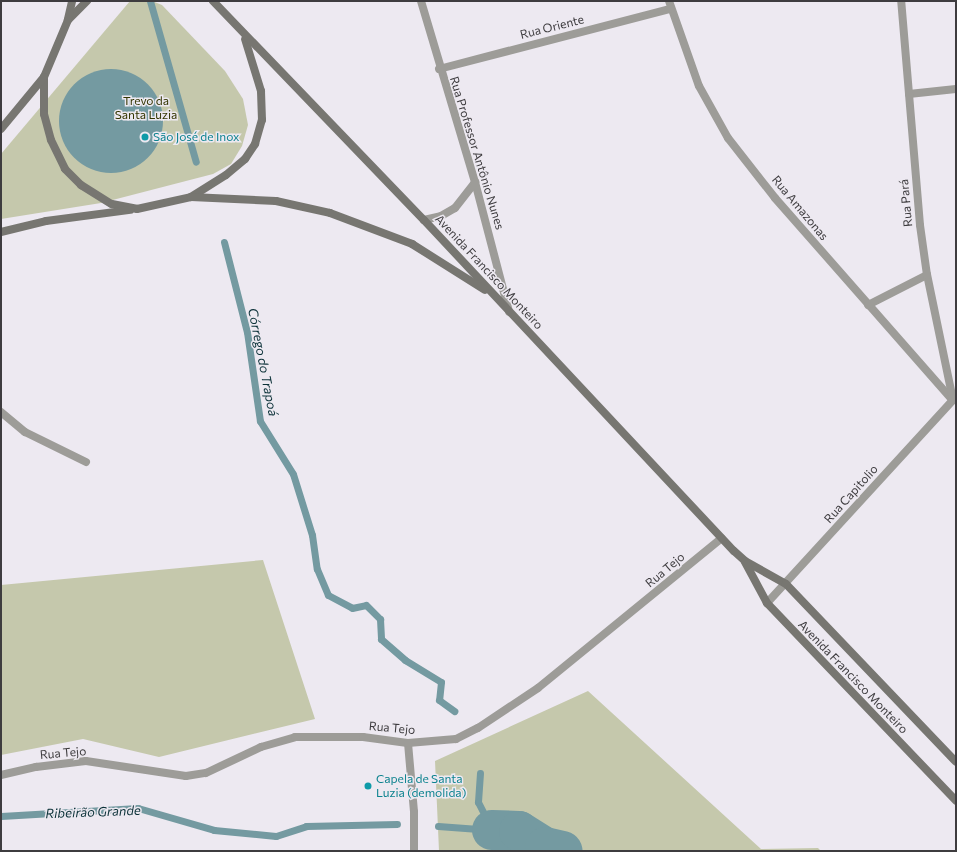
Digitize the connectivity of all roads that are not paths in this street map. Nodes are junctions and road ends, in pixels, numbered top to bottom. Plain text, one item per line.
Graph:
1 (72, 1) edge
2 (87, 1) edge
3 (213, 1) edge
4 (421, 1) edge
5 (901, 1) edge
6 (670, 5) edge
7 (68, 20) junction
8 (245, 36) junction
9 (439, 68) junction
10 (44, 77) junction
11 (956, 88) edge
12 (909, 94) junction
13 (1, 129) edge
14 (475, 182) junction
15 (191, 197) junction
16 (137, 209) junction
17 (424, 220) junction
18 (1, 232) edge
19 (927, 275) junction
20 (495, 297) junction
21 (868, 306) junction
22 (509, 313) junction
23 (954, 401) edge
24 (1, 412) edge
25 (86, 462) dead end
26 (722, 538) junction
27 (745, 561) junction
28 (786, 584) junction
29 (767, 603) junction
30 (408, 743) junction
31 (956, 762) edge
32 (1, 775) edge
33 (956, 801) edge
34 (414, 851) edge

1 - 7 main road
2 - 7 main road
3 - 8 main road, Avenida Francisco Monteiro
4 - 9 street, Rua Professor Antônio Nunes
5 - 12 street, Rua Pará
6 - 9 street, Rua Oriente
6 - 21 street, Rua Amazonas
7 - 10 main road
8 - 15 main road
8 - 17 main road, Avenida Francisco Monteiro
9 - 14 street, Rua Professor Antônio Nunes
10 - 13 main road
10 - 16 main road
11 - 12 street
12 - 19 street, Rua Pará
14 - 17 street
14 - 22 street, Rua Professor Antônio Nunes
15 - 16 main road
15 - 20 main road
16 - 18 main road
17 - 20 main road, Avenida Francisco Monteiro
19 - 21 street
19 - 23 street, Rua Pará
20 - 22 main road, Avenida Francisco Monteiro
21 - 23 street, Rua Amazonas
22 - 26 main road, Avenida Francisco Monteiro
23 - 28 street, Rua Capitolio
24 - 25 street
26 - 27 main road, Avenida Francisco Monteiro
26 - 30 street, Rua Tejo
27 - 28 main road, Avenida Francisco Monteiro
27 - 29 main road, Avenida Francisco Monteiro
28 - 29 street, Rua Capitolio
28 - 31 main road, Avenida Francisco Monteiro
29 - 33 main road, Avenida Francisco Monteiro
30 - 32 street, Rua Tejo
30 - 34 street

